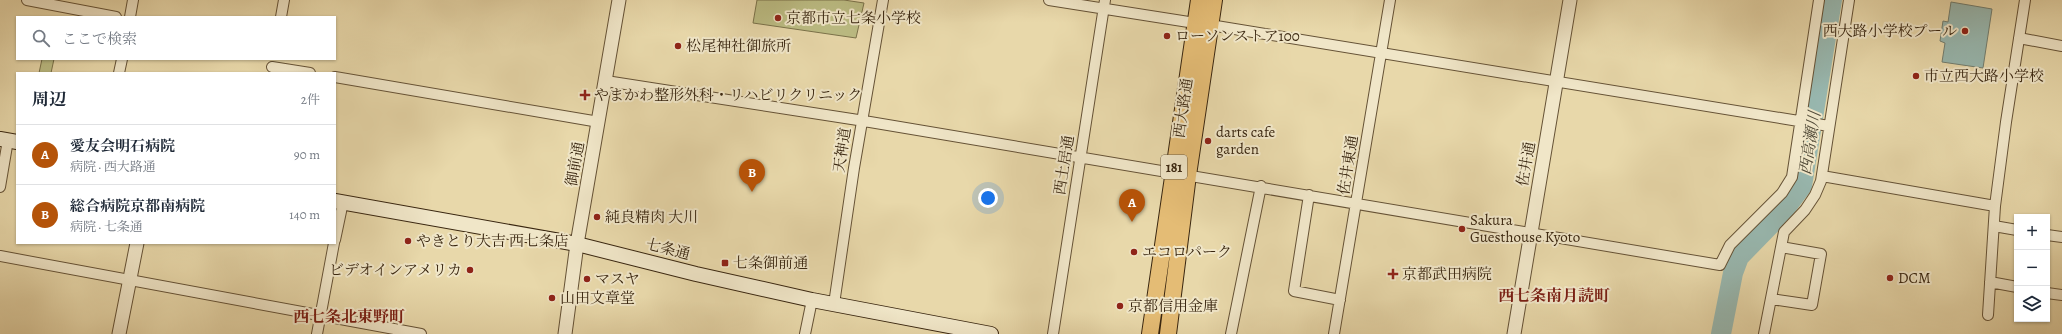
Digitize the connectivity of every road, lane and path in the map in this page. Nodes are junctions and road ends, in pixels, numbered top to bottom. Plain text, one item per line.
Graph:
1 (27, 0) edge
2 (133, 0) edge
3 (284, 0) edge
4 (616, 0) edge
5 (883, 0) edge
6 (1049, 0) edge
7 (1199, 0) edge
8 (1214, 0) edge
9 (1390, 0) edge
10 (1570, 0) edge
11 (1819, 0) edge
12 (1849, 0) edge
13 (2025, 0) edge
14 (1104, 4) edge
15 (111, 16) edge
16 (130, 16) edge
17 (281, 16) edge
18 (1203, 24) junction
19 (2019, 38) junction
20 (2062, 46) edge
21 (1382, 53) junction
22 (122, 60) edge
23 (272, 66) edge
24 (119, 72) edge
25 (305, 72) edge
26 (336, 77) edge
27 (1556, 80) junction
28 (606, 82) junction
29 (862, 121) junction
30 (1801, 121) junction
31 (599, 122) junction
32 (1829, 126) junction
33 (8, 140) edge
34 (1081, 157) junction
35 (1181, 174) junction
36 (1822, 176) junction
37 (1261, 186) junction
38 (0, 187) edge
39 (1309, 195) junction
40 (339, 201) edge
41 (1356, 203) junction
42 (1995, 206) junction
43 (1994, 226) junction
44 (2014, 229) edge
45 (336, 230) edge
46 (1531, 233) junction
47 (2050, 235) edge
48 (2062, 237) edge
49 (137, 244) edge
50 (334, 244) edge
51 (577, 244) junction
52 (1781, 247) junction
53 (0, 256) edge
54 (129, 280) junction
55 (1990, 282) junction
56 (2014, 286) edge
57 (2050, 293) edge
58 (2062, 295) edge
59 (1770, 299) junction
60 (812, 300) junction
61 (1340, 300) junction
62 (834, 304) junction
63 (320, 315) junction
64 (1988, 315) dead end
65 (960, 332) edge
66 (119, 334) edge
67 (316, 334) edge
68 (421, 334) edge
69 (565, 334) edge
70 (805, 334) edge
71 (991, 334) edge
72 (1053, 334) edge
73 (1150, 334) edge
74 (1168, 334) edge
75 (1231, 334) edge
76 (1334, 334) edge
77 (1514, 334) edge
78 (1764, 334) edge

1 - 15 street
2 - 16 street
3 - 17 street
4 - 28 street, 御前通
5 - 29 street, 天神道
6 - 14 street
7 - 18 main road, 西大路通 / 181
8 - 18 main road, 西大路通 / 181
9 - 21 street, 佐井東通
10 - 27 street, 佐井通
11 - 30 street
12 - 32 street
13 - 19 street
14 - 18 street
14 - 34 street, 西土居通
18 - 21 street
18 - 35 main road, 西大路通 / 181
19 - 20 street
19 - 42 street
21 - 27 street
21 - 41 street, 佐井東通
22 - 24 street
23 - 25 street
26 - 31 street
27 - 30 street
27 - 46 street, 佐井通
28 - 29 street
28 - 31 street, 御前通
29 - 34 street
29 - 62 street, 天神道
30 - 32 street
30 - 46 street
31 - 51 street, 御前通
32 - 36 street
33 - 38 street
34 - 35 street
34 - 72 street, 西土居通
35 - 37 street
35 - 73 main road, 西大路通 / 181
35 - 74 main road, 西大路通 / 181
36 - 42 street
36 - 52 street
37 - 39 street
37 - 75 street
39 - 41 street
39 - 61 street
40 - 45 street
40 - 51 main road, 七条通
41 - 46 street
41 - 61 street, 佐井東通
42 - 43 street
43 - 44 street
43 - 55 street
46 - 77 street, 佐井通
47 - 48 street
49 - 54 street
50 - 63 street
51 - 60 main road, 七条通
51 - 69 street, 御前通
52 - 59 street
52 - 59 street
53 - 54 street
54 - 63 street
54 - 66 street
55 - 56 street
55 - 64 street
57 - 58 street
59 - 78 street
60 - 62 main road, 七条通
60 - 70 street
61 - 76 street, 佐井東通
62 - 65 main road, 七条通
63 - 67 street
63 - 68 street
65 - 71 main road, 七条通

